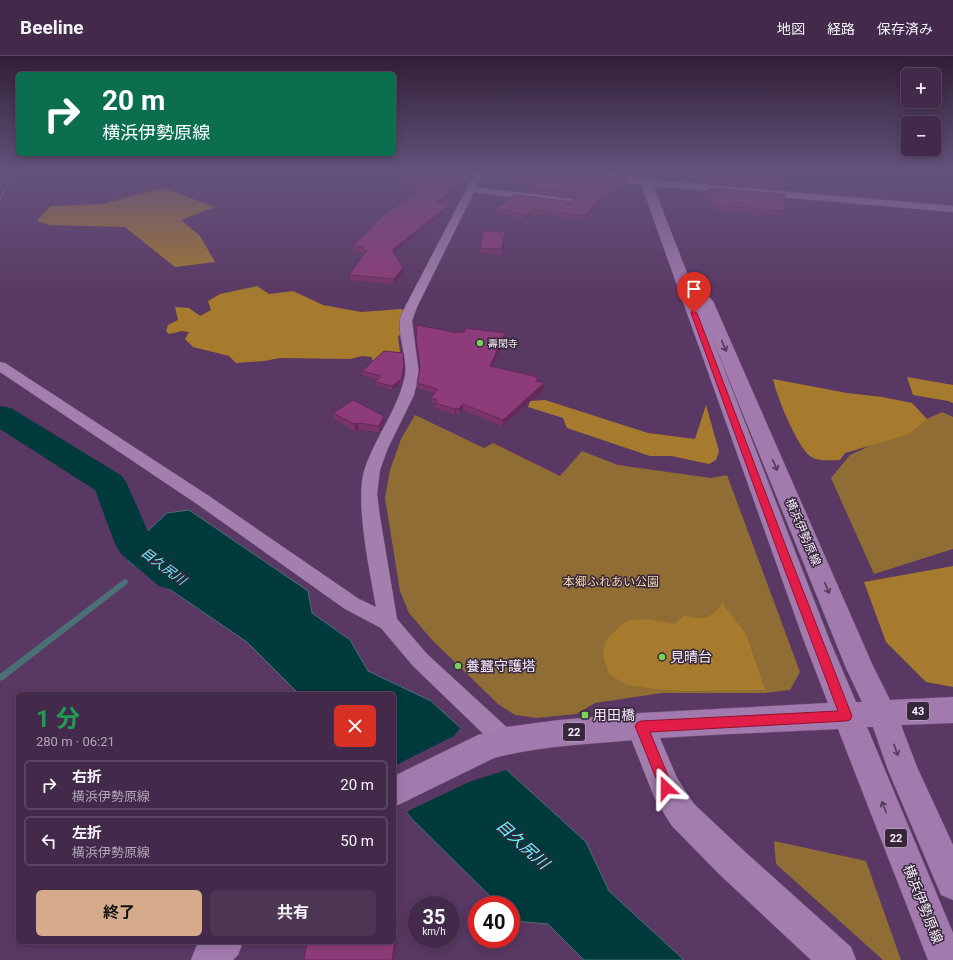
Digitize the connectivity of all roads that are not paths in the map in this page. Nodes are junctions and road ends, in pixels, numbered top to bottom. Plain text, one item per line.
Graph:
1 (458, 215) edge
2 (658, 215) edge
3 (670, 215) edge
4 (0, 366) edge
5 (388, 622) junction
6 (953, 710) edge
7 (882, 713) junction
8 (846, 716) junction
9 (641, 726) junction
10 (503, 742) junction
11 (396, 791) edge
12 (953, 883) edge
13 (223, 944) edge
14 (209, 960) edge
15 (838, 960) edge
16 (946, 960) edge

1 - 5 street
2 - 8 main road, 横浜伊勢原線 / 22
3 -> 7 main road, 横浜伊勢原線
4 - 5 street
5 - 10 street
6 - 7 main road, 43
7 - 8 main road, 43
7 -> 12 main road, 横浜伊勢原線
8 - 9 main road, 22
16 -> 8 main road, 横浜伊勢原線 / 22
9 - 10 main road, 22
9 - 15 street
10 - 11 main road, 22
13 - 14 main road

